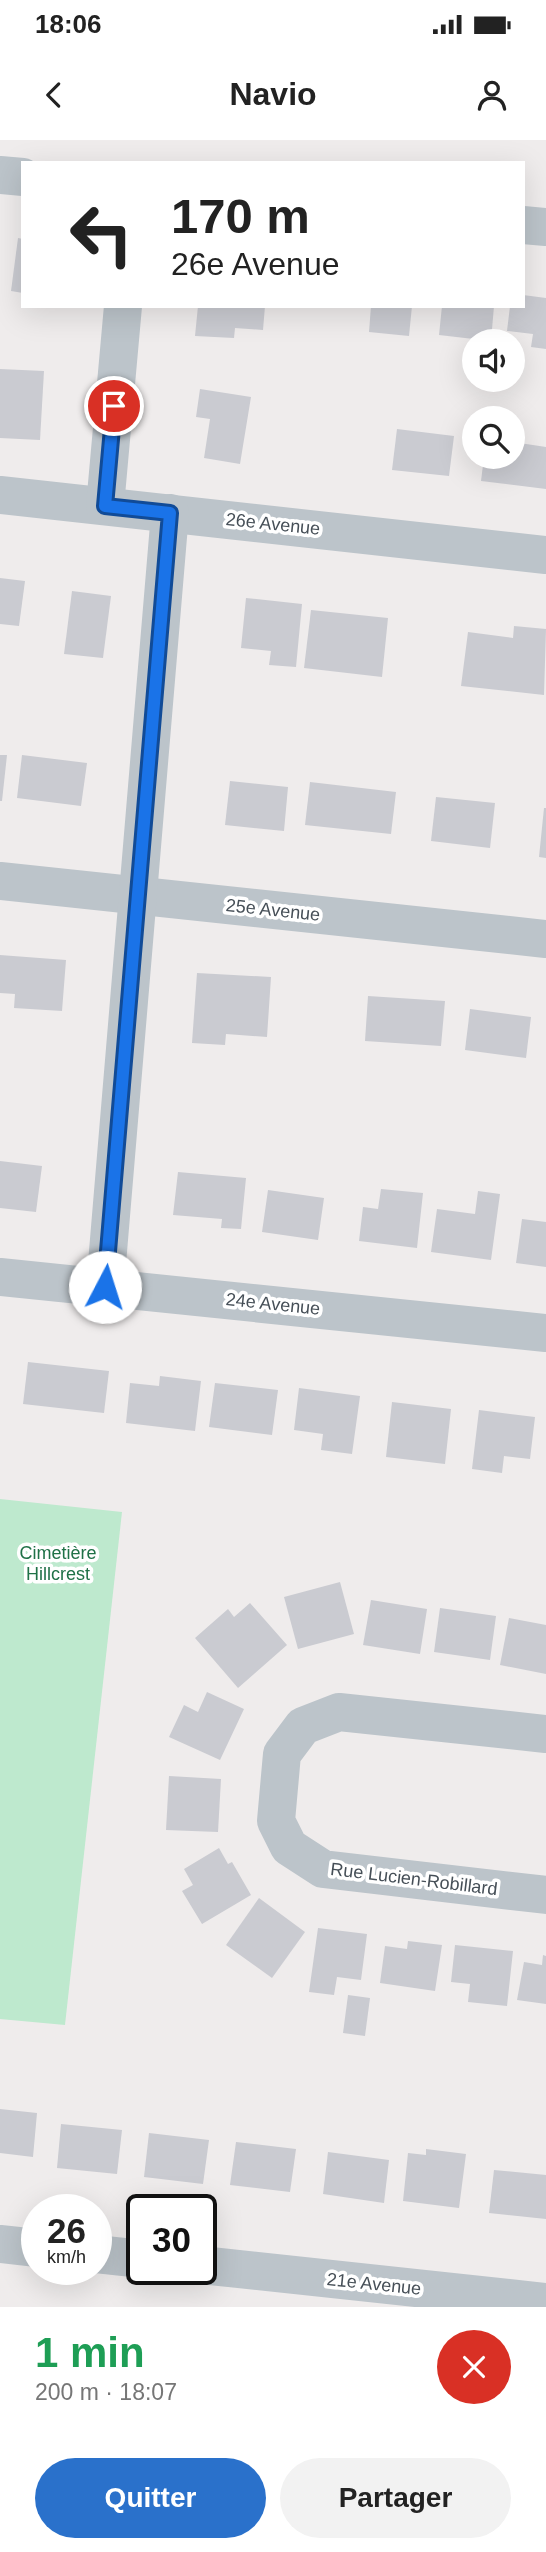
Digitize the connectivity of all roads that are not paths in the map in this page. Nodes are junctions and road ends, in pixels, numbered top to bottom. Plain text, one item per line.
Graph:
1 (0, 175) edge
2 (21, 177) edge
3 (525, 225) edge
4 (546, 227) edge
5 (123, 308) edge
6 (0, 495) edge
7 (105, 506) junction
8 (170, 513) junction
9 (546, 555) edge
10 (0, 881) edge
11 (138, 896) junction
12 (546, 939) edge
13 (0, 1277) edge
14 (105, 1287) junction
15 (546, 1333) edge
16 (546, 1734) edge
17 (546, 1895) edge
18 (0, 2244) edge
19 (21, 2246) edge
20 (217, 2267) edge
21 (546, 2302) edge

1 - 2 street
3 - 4 street
5 - 7 street
6 - 7 street, 26e Avenue
7 - 8 street, 26e Avenue
8 - 9 street, 26e Avenue
8 - 11 street
10 - 11 street, 25e Avenue
11 - 12 street, 25e Avenue
11 - 14 street
13 - 14 street, 24e Avenue
14 - 15 street, 24e Avenue
16 - 17 street, Rue Lucien-Robillard
18 - 19 street
20 - 21 street, 21e Avenue

